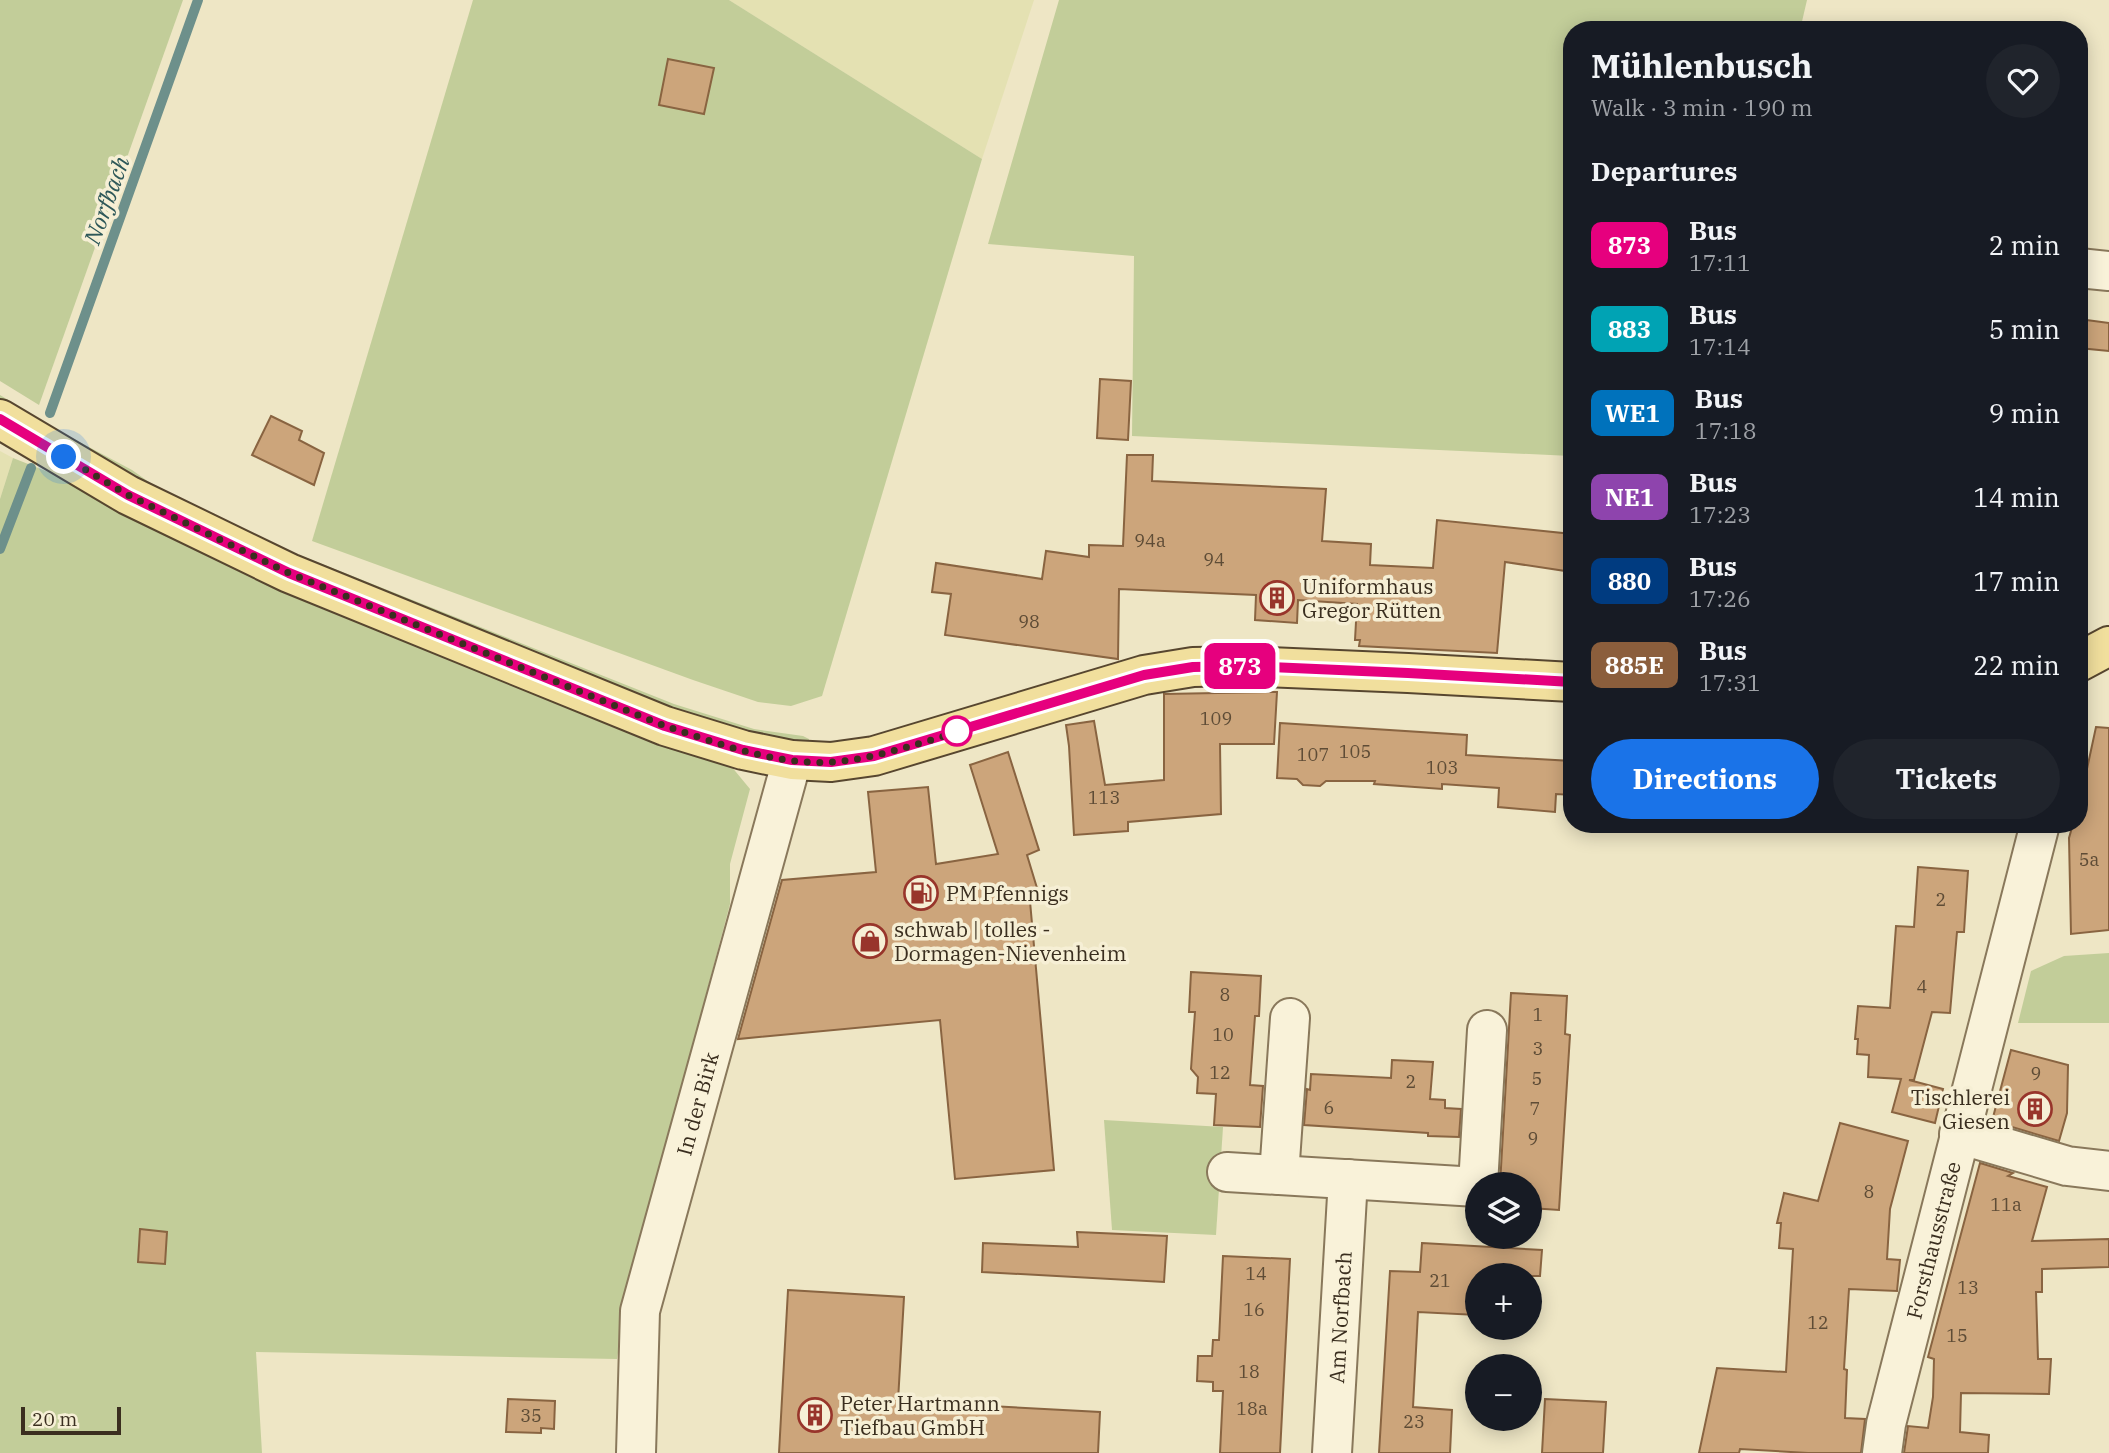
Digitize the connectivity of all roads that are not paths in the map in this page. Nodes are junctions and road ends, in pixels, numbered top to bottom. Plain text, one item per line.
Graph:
1 (2088, 269) edge
2 (2109, 271) edge
3 (0, 419) edge
4 (2109, 646) edge
5 (2088, 657) edge
6 (1563, 682) edge
7 (792, 760) junction
8 (2038, 833) edge
9 (1290, 1018) dead end
10 (1487, 1030) dead end
11 (1959, 1134) junction
12 (2109, 1171) edge
13 (1227, 1172) dead end
14 (1479, 1172) edge
15 (1279, 1175) junction
16 (1348, 1179) junction
17 (1465, 1185) edge
18 (636, 1453) edge
19 (1332, 1453) edge
20 (1882, 1453) edge

1 - 2 street
3 - 7 main road
4 - 5 main road
6 - 7 main road
7 - 18 street, In der Birk
8 - 11 street, Forsthausstraße
9 - 15 street
10 - 14 street
11 - 12 street
11 - 20 street, Forsthausstraße
13 - 15 street
15 - 16 street
16 - 17 street
16 - 19 street, Am Norfbach

